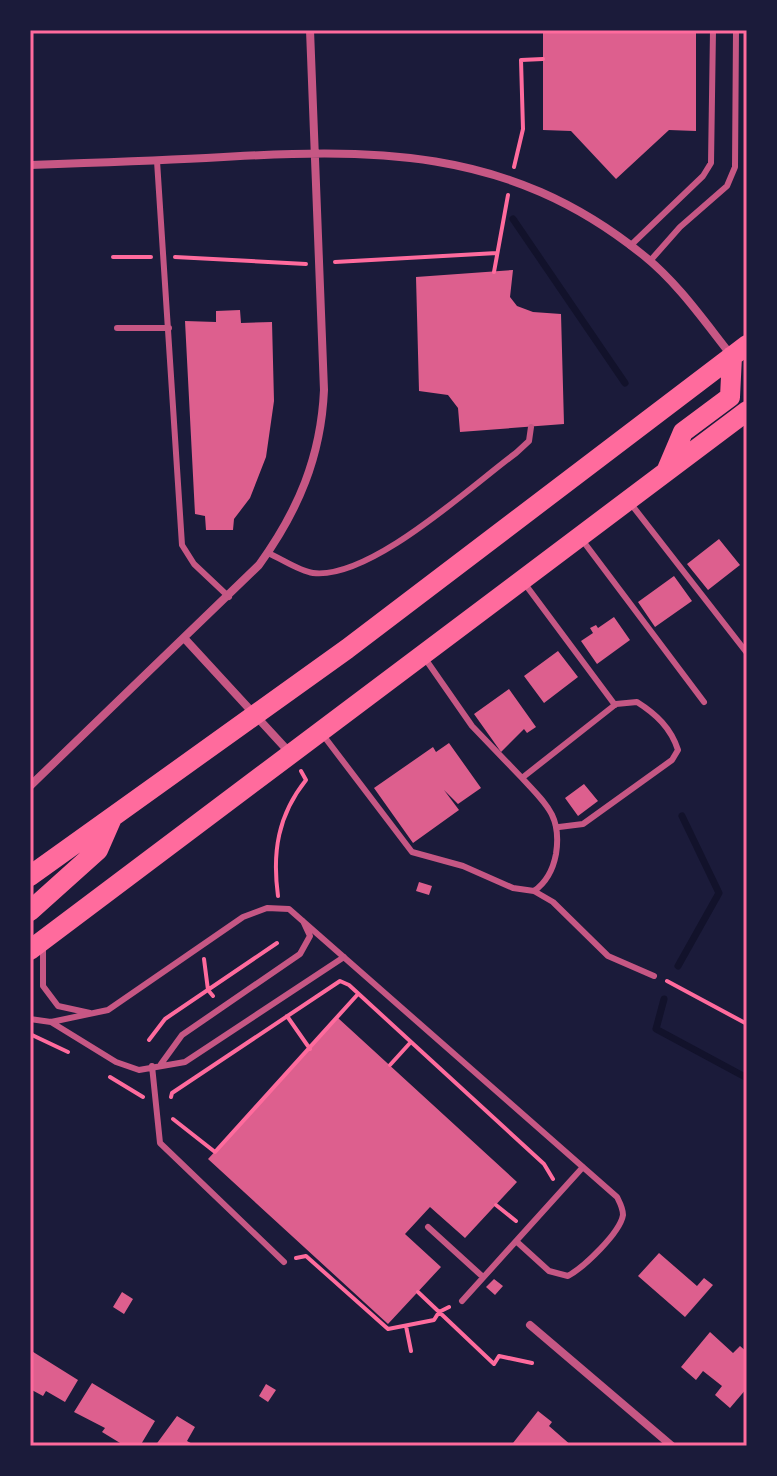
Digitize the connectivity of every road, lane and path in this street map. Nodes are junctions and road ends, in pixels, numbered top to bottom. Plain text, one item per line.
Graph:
1 (310, 30) edge
2 (713, 30) edge
3 (736, 30) edge
4 (543, 59) dead end
5 (315, 152) junction
6 (157, 161) junction
7 (30, 165) edge
8 (512, 175) dead end
9 (509, 191) dead end
10 (630, 246) junction
11 (650, 261) junction
12 (494, 272) dead end
13 (117, 328) dead end
14 (169, 328) junction
15 (739, 350) edge
16 (747, 411) edge
17 (531, 427) dead end
18 (665, 473) junction
19 (629, 501) junction
20 (581, 538) junction
21 (268, 553) junction
22 (523, 581) junction
23 (229, 597) junction
24 (185, 639) junction
25 (747, 653) edge
26 (423, 656) junction
27 (704, 702) dead end
28 (615, 705) junction
29 (257, 715) junction
30 (321, 732) junction
31 (296, 763) junction
32 (522, 778) junction
33 (30, 786) edge
34 (112, 818) junction
35 (559, 827) junction
36 (30, 876) edge
37 (534, 891) junction
38 (280, 906) junction
39 (30, 911) edge
40 (299, 914) junction
41 (277, 943) dead end
42 (202, 945) junction
43 (36, 946) edge
44 (344, 957) junction
45 (654, 976) joint
46 (370, 980) junction
47 (208, 990) junction
48 (357, 995) junction
49 (215, 998) dead end
50 (93, 1014) junction
51 (287, 1016) junction
52 (30, 1019) edge
53 (51, 1022) junction
54 (747, 1024) edge
55 (30, 1034) edge
56 (149, 1040) dead end
57 (410, 1043) junction
58 (310, 1049) junction
59 (76, 1057) dead end
60 (161, 1064) junction
61 (390, 1065) dead end
62 (152, 1066) junction
63 (100, 1071) dead end
64 (158, 1107) junction
65 (168, 1115) junction
66 (583, 1167) junction
67 (554, 1182) dead end
68 (496, 1205) dead end
69 (526, 1213) dead end
70 (517, 1223) junction
71 (428, 1227) dead end
72 (516, 1241) junction
73 (306, 1256) dead end
74 (284, 1262) dead end
75 (483, 1277) junction
76 (418, 1292) dead end
77 (462, 1301) joint
78 (439, 1312) junction
79 (406, 1325) junction
80 (530, 1325) dead end
81 (411, 1351) dead end
82 (532, 1363) dead end
83 (672, 1446) edge

1 - 5 street
2 - 10 lane
3 - 11 lane
4 - 8 path
5 - 6 street
5 - 10 street
5 - 21 street
6 - 7 street
6 - 14 lane
9 - 12 path
10 - 11 street
11 - 15 street
13 - 14 lane
14 - 23 lane
15 - 18 main road
15 - 29 main road
16 - 18 main road
17 - 21 lane
18 - 19 main road
19 - 20 main road
19 - 25 lane
20 - 22 main road
20 - 27 lane
21 - 23 street
22 - 26 main road
22 - 28 lane
23 - 24 street
24 - 29 street
24 - 33 street
26 - 30 main road
26 - 32 lane
28 - 32 lane
28 - 35 lane
29 - 31 street
29 - 34 main road
30 - 31 main road
30 - 37 lane
31 - 38 path
31 - 43 main road
32 - 35 lane
34 - 36 main road
34 - 39 main road
35 - 37 lane
37 - 45 lane
38 - 40 lane
38 - 42 lane
40 - 44 lane
40 - 60 lane
41 - 47 path
42 - 47 path
42 - 50 lane
43 - 50 lane
44 - 46 lane
44 - 60 lane
45 - 54 path
46 - 48 path
46 - 66 lane
47 - 49 path
47 - 56 path
48 - 51 path
48 - 57 path
48 - 58 path
50 - 53 lane
51 - 58 path
51 - 65 path
52 - 53 lane
53 - 62 lane
55 - 59 path
57 - 61 path
57 - 67 path
58 - 65 path
60 - 62 lane
62 - 64 lane
63 - 64 path
64 - 65 path
64 - 74 lane
66 - 72 lane
66 - 72 lane
68 - 70 path
69 - 70 path
70 - 72 path
71 - 75 lane
72 - 75 lane
73 - 79 path
75 - 77 lane
76 - 78 path
77 - 78 path
78 - 79 path
78 - 82 path
79 - 81 path
80 - 83 street

